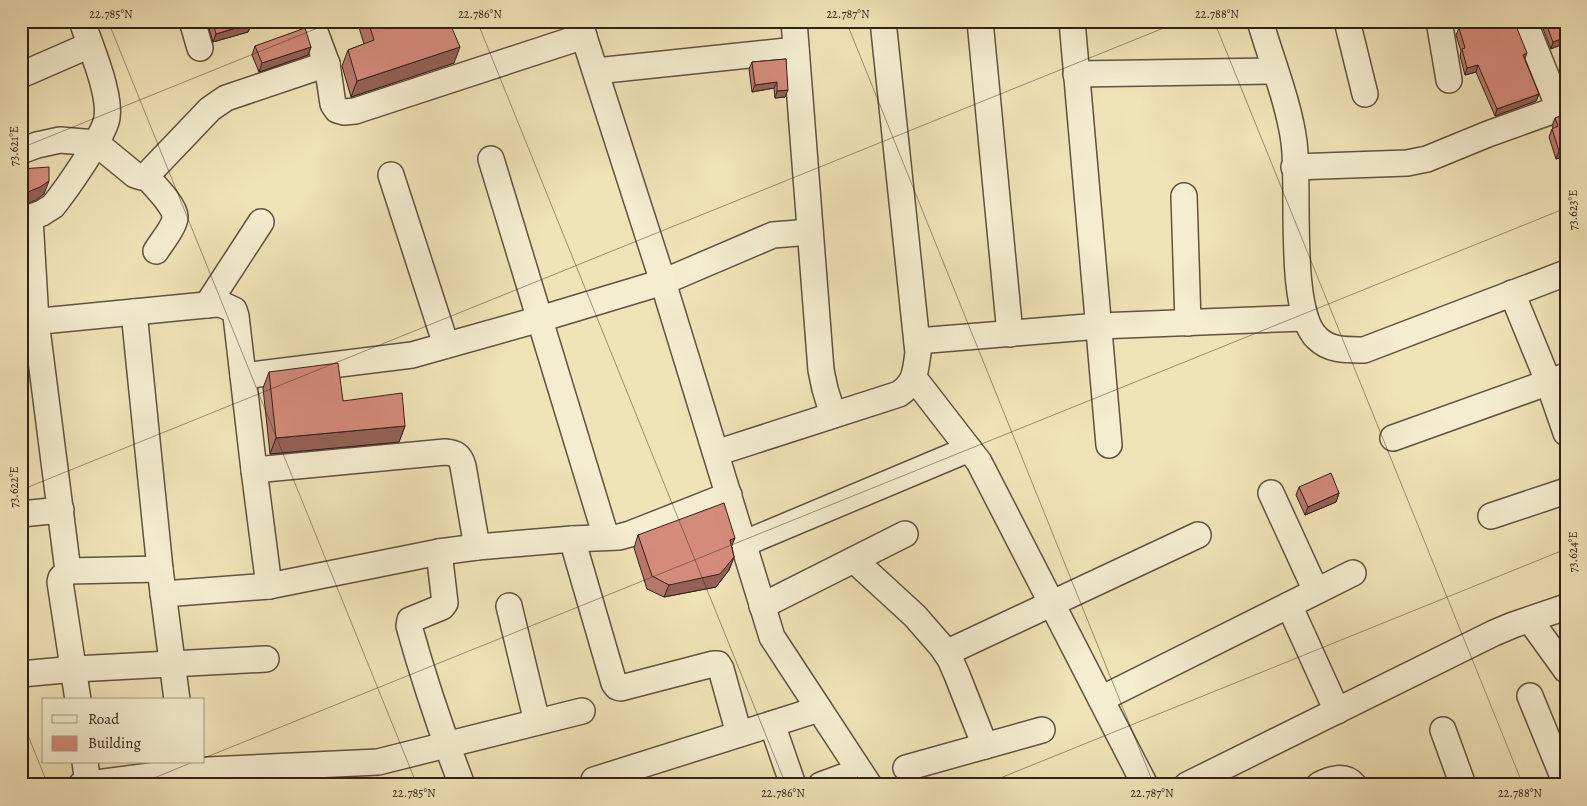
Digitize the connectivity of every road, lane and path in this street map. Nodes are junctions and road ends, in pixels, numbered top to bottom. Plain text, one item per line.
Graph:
1 (82, 21) edge
2 (192, 21) edge
3 (311, 21) edge
4 (794, 21) edge
5 (884, 21) edge
6 (980, 21) edge
7 (1072, 21) edge
8 (1260, 21) edge
9 (1347, 21) edge
10 (1439, 21) edge
11 (1524, 21) edge
12 (582, 29) edge
13 (90, 45) junction
14 (200, 48) dead end
15 (796, 50) junction
16 (327, 64) junction
17 (596, 71) junction
18 (1275, 71) junction
19 (21, 74) edge
20 (1076, 74) junction
21 (1449, 80) dead end
22 (1365, 94) dead end
23 (1562, 107) edge
24 (96, 143) junction
25 (21, 151) edge
26 (491, 159) dead end
27 (1294, 167) junction
28 (391, 175) dead end
29 (146, 176) junction
30 (1184, 196) dead end
31 (26, 219) edge
32 (261, 222) dead end
33 (810, 232) junction
34 (156, 251) dead end
35 (1566, 273) edge
36 (663, 282) junction
37 (1512, 292) junction
38 (207, 305) junction
39 (134, 312) junction
40 (1305, 318) junction
41 (540, 320) junction
42 (29, 322) edge
43 (1188, 323) junction
44 (1098, 326) junction
45 (1010, 334) junction
46 (917, 341) junction
47 (446, 345) junction
48 (243, 376) junction
49 (914, 378) junction
50 (1557, 379) edge
51 (833, 416) junction
52 (1566, 433) edge
53 (1393, 438) dead end
54 (1109, 445) dead end
55 (969, 449) junction
56 (716, 453) junction
57 (254, 470) junction
58 (1566, 491) edge
59 (1270, 493) dead end
60 (729, 496) junction
61 (61, 510) junction
62 (21, 514) edge
63 (1491, 516) dead end
64 (905, 534) dead end
65 (1198, 535) dead end
66 (606, 538) junction
67 (572, 539) junction
68 (743, 544) junction
69 (477, 547) junction
70 (439, 552) junction
71 (854, 560) junction
72 (160, 569) junction
73 (68, 571) junction
74 (1353, 572) dead end
75 (269, 586) junction
76 (1316, 591) junction
77 (163, 594) junction
78 (1051, 603) junction
79 (1288, 605) junction
80 (508, 606) dead end
81 (762, 606) junction
82 (1566, 607) edge
83 (1530, 620) junction
84 (946, 654) junction
85 (266, 659) dead end
86 (172, 663) junction
87 (75, 669) junction
88 (1566, 670) edge
89 (21, 674) edge
90 (1530, 696) dead end
91 (78, 698) edge
92 (177, 698) edge
93 (1101, 699) junction
94 (819, 709) junction
95 (582, 711) dead end
96 (1337, 711) junction
97 (537, 722) junction
98 (772, 724) junction
99 (1042, 730) dead end
100 (1443, 730) dead end
101 (739, 734) junction
102 (447, 745) junction
103 (985, 746) junction
104 (186, 767) edge
105 (906, 768) dead end
106 (313, 775) edge
107 (864, 778) edge
108 (86, 779) edge
109 (594, 780) dead end
110 (1566, 784) edge
111 (462, 785) edge
112 (793, 785) edge
113 (821, 785) edge
114 (1145, 785) edge
115 (1187, 785) edge
116 (1319, 785) edge
117 (1354, 785) edge
118 (1463, 785) edge

1 - 13 street
2 - 14 street
3 - 16 street
4 - 15 street
5 - 46 street
6 - 45 street
7 - 20 street
8 - 18 street
9 - 22 street
10 - 21 street
11 - 23 street
12 - 16 street
12 - 17 street
13 - 19 street
13 - 24 street
15 - 17 street
15 - 33 street
16 - 29 street
17 - 36 street
18 - 20 street
18 - 27 street
20 - 44 street
23 - 27 street
24 - 25 street
24 - 29 street
24 - 31 street
26 - 41 street
27 - 40 street
28 - 47 street
29 - 34 street
30 - 43 street
31 - 42 street
32 - 38 street
33 - 36 street
33 - 51 street
35 - 37 street
36 - 41 street
36 - 56 street
37 - 40 street
37 - 50 street
38 - 39 street
38 - 48 street
39 - 42 street
39 - 72 street
40 - 43 street
41 - 47 street
41 - 66 street
42 - 61 street
43 - 44 street
44 - 45 street
44 - 54 street
45 - 46 street
46 - 49 street
47 - 48 street
48 - 57 street
49 - 51 street
49 - 55 street
50 - 52 street
50 - 53 street
51 - 56 street
55 - 68 street
55 - 78 street
56 - 60 street
57 - 69 street
57 - 75 street
58 - 63 street
59 - 76 street
60 - 66 street
60 - 68 street
61 - 62 street
61 - 73 street
64 - 71 street
65 - 78 street
66 - 67 street
67 - 69 street
67 - 101 street
68 - 81 street
69 - 70 street
70 - 75 street
70 - 102 street
71 - 81 street
71 - 84 street
72 - 73 street
72 - 77 street
73 - 87 street
74 - 76 street
75 - 77 street
76 - 79 street
77 - 86 street
78 - 84 street
78 - 93 street
79 - 93 street
79 - 96 street
80 - 97 street
81 - 94 street
82 - 83 street
83 - 88 street
83 - 96 street
84 - 103 street
85 - 86 street
86 - 87 street
86 - 92 street
87 - 89 street
87 - 91 street
90 - 110 street
93 - 114 street
94 - 98 street
94 - 107 street
95 - 97 street
96 - 115 street
97 - 102 street
98 - 101 street
98 - 112 street
99 - 103 street
100 - 118 street
101 - 109 street
102 - 106 street
102 - 111 street
103 - 105 street
104 - 106 street
104 - 108 street
107 - 113 street
116 - 117 street

